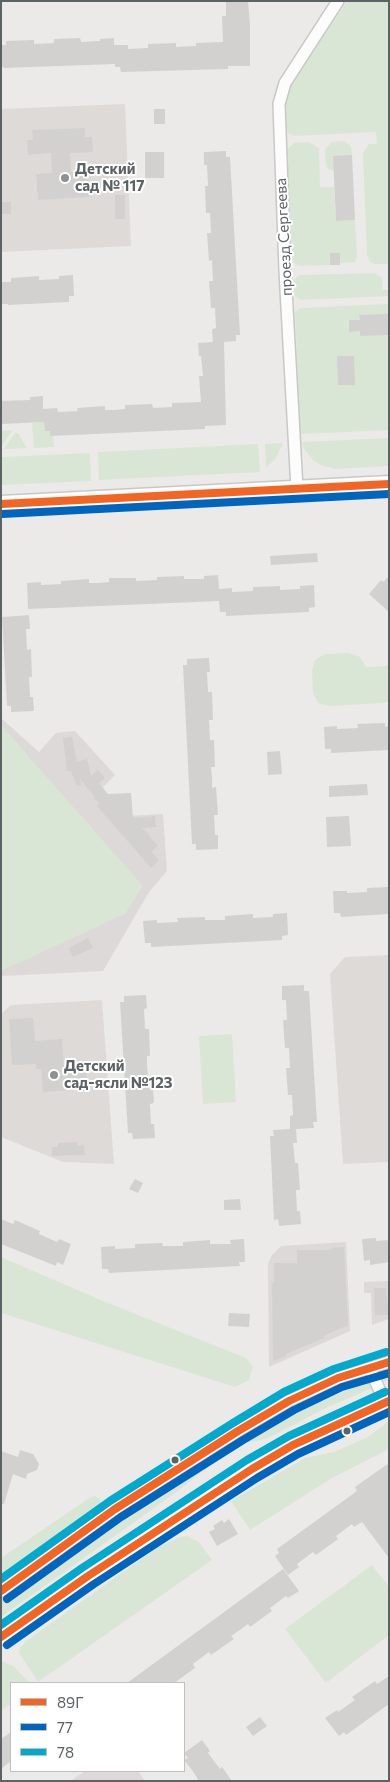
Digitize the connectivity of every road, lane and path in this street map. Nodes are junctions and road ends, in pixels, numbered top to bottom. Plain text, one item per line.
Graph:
1 (338, 1) edge
2 (389, 484) edge
3 (297, 489) junction
4 (1, 504) edge
5 (389, 1362) edge
6 (370, 1368) junction
7 (387, 1402) edge
8 (1, 1591) edge
9 (1, 1637) edge

1 - 3 street, проезд Сергеева
2 - 3 main road
3 - 4 main road
5 - 6 street
6 - 7 street
6 - 8 street
7 - 9 main road

